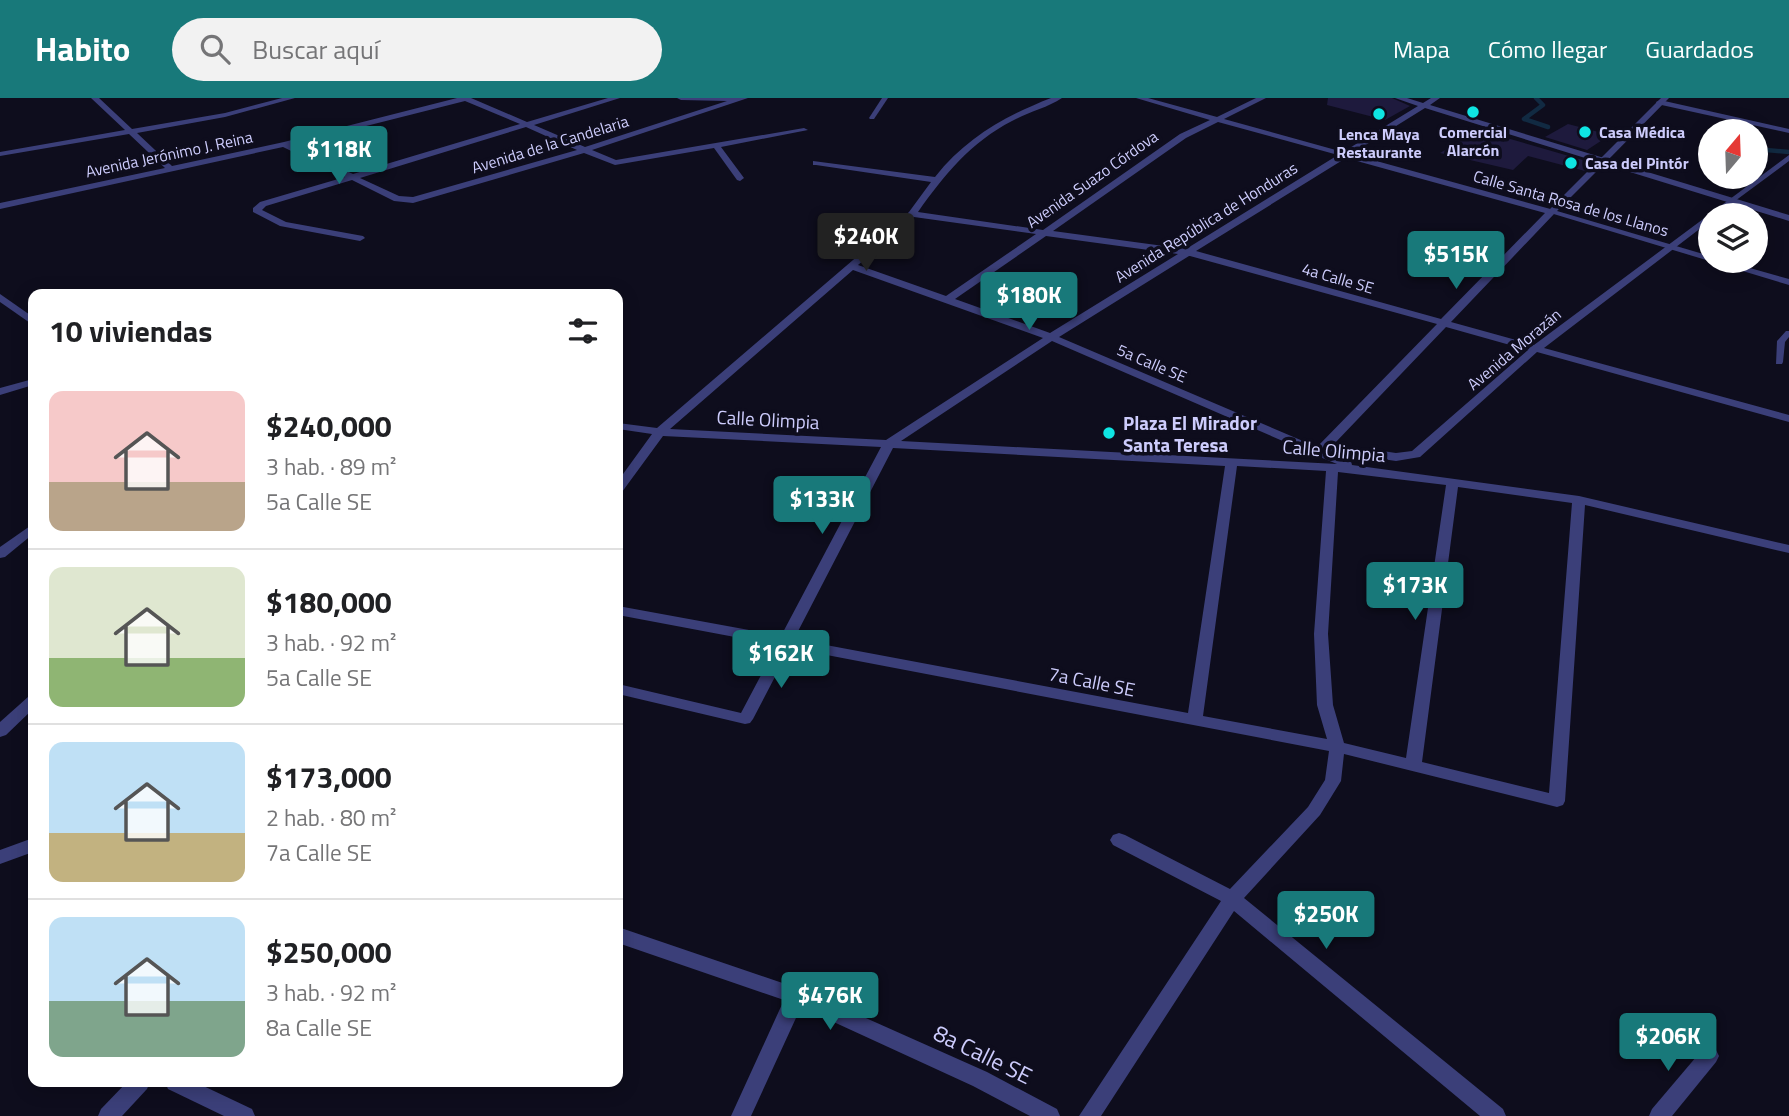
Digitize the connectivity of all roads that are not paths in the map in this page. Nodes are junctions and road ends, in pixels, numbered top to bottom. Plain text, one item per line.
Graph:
1 (95, 98) edge
2 (291, 98) edge
3 (466, 98) edge
4 (616, 98) edge
5 (681, 98) edge
6 (884, 98) edge
7 (1058, 98) edge
8 (1140, 98) edge
9 (1262, 98) edge
10 (1399, 98) edge
11 (1436, 98) edge
12 (742, 99) edge
13 (1663, 100) edge
14 (1425, 106) junction
15 (872, 118) dead end
16 (1213, 120) junction
17 (523, 124) junction
18 (804, 130) dead end
19 (1789, 131) edge
20 (128, 132) junction
21 (284, 144) junction
22 (716, 145) junction
23 (581, 151) junction
24 (0, 154) edge
25 (1341, 156) junction
26 (1789, 157) edge
27 (1601, 160) junction
28 (816, 163) dead end
29 (169, 167) junction
30 (353, 176) junction
31 (740, 178) dead end
32 (935, 180) junction
33 (1732, 200) junction
34 (1728, 203) edge
35 (0, 206) edge
36 (1551, 212) junction
37 (912, 214) junction
38 (1789, 218) edge
39 (1698, 225) edge
40 (1042, 232) junction
41 (360, 238) dead end
42 (1669, 247) junction
43 (1191, 253) junction
44 (1698, 255) edge
45 (851, 266) junction
46 (1757, 273) edge
47 (1789, 282) edge
48 (0, 297) edge
49 (949, 299) junction
50 (28, 318) edge
51 (1446, 324) junction
52 (1789, 333) edge
53 (1051, 337) junction
54 (1785, 342) edge
55 (1535, 349) junction
56 (1779, 362) dead end
57 (28, 384) edge
58 (0, 392) edge
59 (1789, 419) edge
60 (623, 427) edge
61 (660, 432) junction
62 (889, 444) junction
63 (1322, 449) junction
64 (1232, 463) junction
65 (1332, 468) junction
66 (1358, 469) junction
67 (623, 482) edge
68 (1451, 482) junction
69 (1579, 500) junction
70 (28, 532) edge
71 (1789, 549) edge
72 (0, 554) edge
73 (623, 611) edge
74 (787, 643) junction
75 (623, 690) edge
76 (28, 706) edge
77 (1195, 720) junction
78 (0, 731) edge
79 (1337, 747) junction
80 (1413, 766) junction
81 (1119, 840) dead end
82 (28, 847) edge
83 (0, 857) edge
84 (1232, 899) junction
85 (623, 937) edge
86 (796, 996) junction
87 (1709, 1056) dead end
88 (135, 1087) edge
89 (185, 1087) edge
90 (108, 1116) edge
91 (245, 1116) edge
92 (741, 1116) edge
93 (1050, 1116) edge
94 (1089, 1116) edge
95 (1496, 1116) edge
96 (1659, 1116) edge

1 - 20 street
2 - 20 street
3 - 17 street
3 - 21 street, Avenida Jerónimo J. Reina
4 - 17 street
5 - 12 street
6 - 15 lane
7 - 32 street
8 - 16 street, Calle Santa Rosa de los Llanos
9 - 16 street, Avenida Suazo Córdova
10 - 14 street
11 - 14 street, Avenida República de Honduras
12 - 23 street, Avenida de la Candelaria
13 - 19 street
13 - 27 street
14 - 25 street, Avenida República de Honduras
14 - 27 street
16 - 25 street, Calle Santa Rosa de los Llanos
16 - 40 street, Avenida Suazo Córdova
17 - 23 street
17 - 30 street
18 - 22 street
20 - 24 street
20 - 29 street
21 - 29 street, Avenida Jerónimo J. Reina
21 - 30 street
22 - 23 street
22 - 31 street
23 - 30 street, Avenida de la Candelaria
25 - 36 street, Calle Santa Rosa de los Llanos
25 - 43 street, Avenida República de Honduras
26 - 33 street, Avenida Morazán
27 - 33 street
27 - 36 street
28 - 32 street
29 - 35 street, Avenida Jerónimo J. Reina
30 - 41 street
32 - 37 street
33 - 34 street, Avenida Morazán
33 - 38 street
36 - 42 street, Calle Santa Rosa de los Llanos
36 - 51 street
37 - 40 street, 4a Calle SE
37 - 45 street
39 - 42 street, Avenida Morazán
40 - 43 street, 4a Calle SE
40 - 49 street, Avenida Suazo Córdova
42 - 44 street, Calle Santa Rosa de los Llanos
42 - 55 street, Avenida Morazán
43 - 51 street, 4a Calle SE
43 - 53 street, Avenida República de Honduras
45 - 49 street, 5a Calle SE
45 - 61 street
46 - 47 street
48 - 50 street
49 - 53 street, 5a Calle SE
51 - 55 street, 4a Calle SE
51 - 63 street
52 - 54 lane
53 - 62 street, Avenida República de Honduras
53 - 63 street, 5a Calle SE
54 - 56 lane
55 - 59 street, 4a Calle SE
55 - 63 street, Avenida Morazán
57 - 58 street
60 - 61 street, Calle Olimpia
61 - 62 street, Calle Olimpia
61 - 67 street
62 - 64 street, Calle Olimpia
62 - 74 street
63 - 66 street, 5a Calle SE
64 - 65 street, Calle Olimpia
64 - 77 street
65 - 66 street, Calle Olimpia
65 - 79 street
66 - 68 street, Calle Olimpia
68 - 69 street, Calle Olimpia
68 - 80 street
69 - 71 street, Calle Olimpia
69 - 80 street, 7a Calle SE
70 - 72 street
73 - 74 street, 7a Calle SE
74 - 75 street
74 - 77 street, 7a Calle SE
76 - 78 street
77 - 79 street, 7a Calle SE
79 - 80 street, 7a Calle SE
79 - 84 street
81 - 84 street
82 - 83 street
84 - 94 street
84 - 95 street
85 - 86 street, 8a Calle SE
86 - 92 street
86 - 93 street, 8a Calle SE
87 - 96 street
88 - 90 street
89 - 91 street

